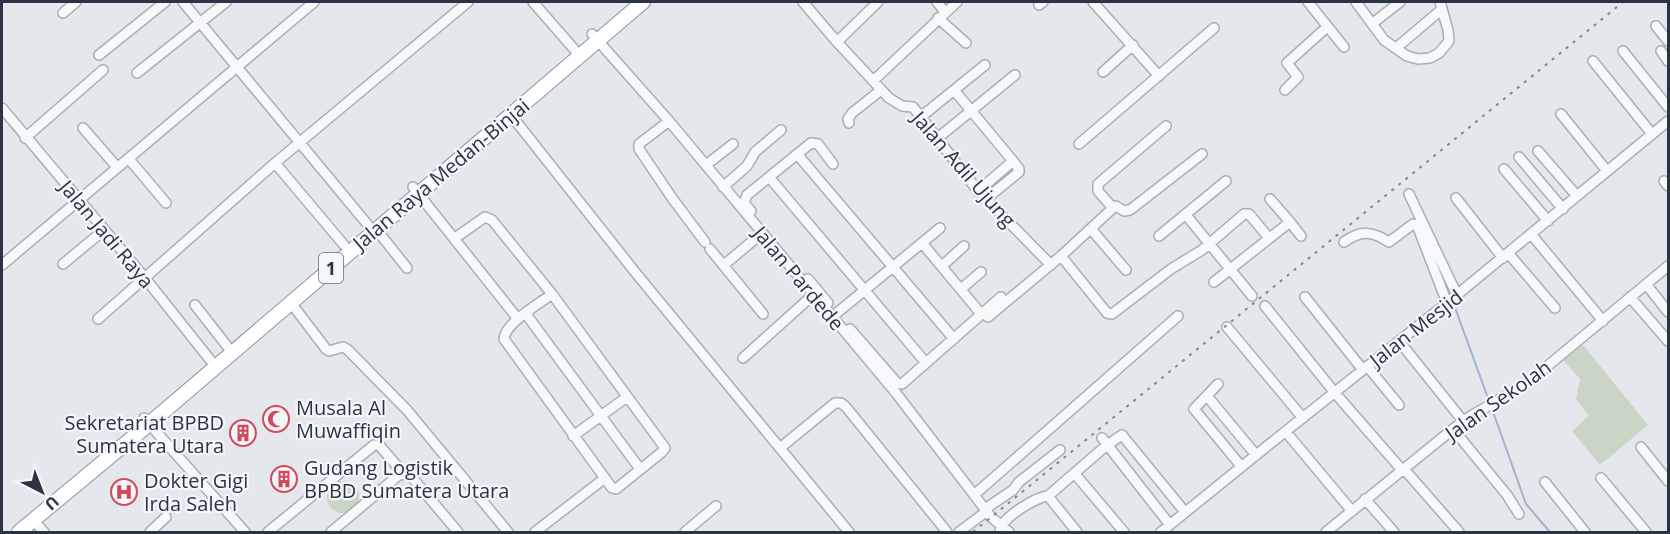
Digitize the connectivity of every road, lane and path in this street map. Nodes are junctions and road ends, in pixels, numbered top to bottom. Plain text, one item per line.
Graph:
1 (76, 2) edge
2 (165, 2) edge
3 (183, 2) edge
4 (226, 2) edge
5 (298, 2) edge
6 (314, 2) edge
7 (468, 2) edge
8 (533, 2) edge
9 (630, 2) edge
10 (643, 2) edge
11 (803, 2) edge
12 (878, 2) edge
13 (937, 2) edge
14 (957, 2) edge
15 (1092, 2) edge
16 (1308, 2) edge
17 (1356, 2) edge
18 (1400, 2) edge
19 (1441, 6) edge
20 (306, 9) junction
21 (63, 13) dead end
22 (942, 15) junction
23 (200, 23) junction
24 (1373, 23) junction
25 (1656, 26) dead end
26 (1327, 27) junction
27 (1214, 28) dead end
28 (595, 37) junction
29 (1668, 41) edge
30 (837, 42) junction
31 (966, 43) dead end
32 (1133, 45) junction
33 (1344, 47) dead end
34 (1396, 48) junction
35 (1623, 51) dead end
36 (1661, 51) dead end
37 (577, 53) junction
38 (99, 55) dead end
39 (1593, 61) dead end
40 (1668, 61) edge
41 (985, 65) dead end
42 (238, 67) junction
43 (103, 70) dead end
44 (1103, 72) dead end
45 (136, 73) dead end
46 (1015, 75) dead end
47 (1159, 76) junction
48 (873, 81) junction
49 (881, 90) junction
50 (954, 90) junction
51 (1285, 90) dead end
52 (1668, 107) edge
53 (2, 108) edge
54 (971, 110) junction
55 (1561, 114) dead end
56 (511, 115) junction
57 (922, 116) junction
58 (669, 121) junction
59 (1668, 121) edge
60 (849, 123) dead end
61 (1166, 126) dead end
62 (83, 128) dead end
63 (781, 130) dead end
64 (1652, 134) junction
65 (25, 138) junction
66 (939, 138) junction
67 (301, 142) junction
68 (733, 144) dead end
69 (1079, 144) dead end
70 (1538, 151) dead end
71 (797, 154) junction
72 (1202, 154) dead end
73 (1519, 157) dead end
74 (129, 159) junction
75 (1013, 161) junction
76 (275, 163) junction
77 (833, 164) dead end
78 (706, 165) junction
79 (117, 167) junction
80 (1504, 169) dead end
81 (1607, 171) junction
82 (769, 177) junction
83 (1226, 181) dead end
84 (723, 187) junction
85 (416, 190) junction
86 (978, 191) junction
87 (1409, 194) dead end
88 (1577, 196) junction
89 (1456, 198) dead end
90 (79, 199) junction
91 (986, 199) junction
92 (1270, 199) dead end
93 (166, 203) dead end
94 (1113, 208) junction
95 (1563, 209) junction
96 (1186, 215) junction
97 (1548, 221) junction
98 (1290, 222) junction
99 (372, 228) junction
100 (940, 228) dead end
101 (1091, 229) junction
102 (104, 230) junction
103 (762, 233) junction
104 (1531, 234) junction
105 (1160, 236) dead end
106 (1301, 236) dead end
107 (455, 238) junction
108 (1269, 238) junction
109 (1344, 242) dead end
110 (922, 243) junction
111 (1210, 244) junction
112 (344, 245) junction
113 (964, 246) dead end
114 (1061, 255) junction
115 (1505, 255) junction
116 (63, 264) dead end
117 (2, 265) edge
118 (724, 265) junction
119 (1051, 265) junction
120 (942, 266) junction
121 (1668, 266) edge
122 (893, 267) junction
123 (407, 268) dead end
124 (1230, 269) junction
125 (1126, 270) dead end
126 (981, 272) dead end
127 (145, 278) junction
128 (1214, 282) dead end
129 (1646, 284) junction
130 (865, 290) junction
131 (961, 290) junction
132 (552, 294) junction
133 (813, 295) junction
134 (1252, 296) dead end
135 (1001, 297) dead end
136 (1305, 297) dead end
137 (1630, 297) junction
138 (1452, 299) junction
139 (291, 303) junction
140 (195, 305) dead end
141 (1265, 306) dead end
142 (1555, 308) dead end
143 (1668, 312) edge
144 (763, 314) dead end
145 (834, 315) junction
146 (982, 315) junction
147 (522, 316) junction
148 (1178, 316) dead end
149 (98, 319) dead end
150 (1603, 321) junction
151 (1227, 327) dead end
152 (954, 339) junction
153 (1399, 341) junction
154 (1668, 341) edge
155 (227, 346) junction
156 (743, 358) dead end
157 (211, 361) junction
158 (926, 363) junction
159 (1365, 368) junction
160 (1218, 384) dead end
161 (896, 393) junction
162 (1335, 393) junction
163 (1207, 396) junction
164 (627, 397) junction
165 (1399, 405) dead end
166 (601, 416) junction
167 (1303, 418) junction
168 (146, 421) junction
169 (1463, 421) junction
170 (1453, 429) junction
171 (1286, 432) junction
172 (573, 436) junction
173 (1105, 441) junction
174 (1641, 447) dead end
175 (780, 448) junction
176 (1060, 450) dead end
177 (1256, 455) junction
178 (1241, 466) junction
179 (640, 469) junction
180 (1403, 469) junction
181 (1154, 472) junction
182 (404, 474) junction
183 (1075, 474) junction
184 (605, 478) junction
185 (1601, 478) dead end
186 (1668, 481) edge
187 (1545, 482) dead end
188 (1138, 483) junction
189 (974, 495) junction
190 (1048, 496) junction
191 (1365, 499) junction
192 (716, 506) dead end
193 (986, 510) junction
194 (1351, 510) junction
195 (1185, 513) junction
196 (1519, 514) dead end
197 (166, 517) dead end
198 (33, 520) junction
199 (1170, 525) junction
200 (1001, 529) edge
201 (10, 532) edge
202 (19, 532) edge
203 (44, 532) edge
204 (150, 532) edge
205 (245, 532) edge
206 (268, 532) edge
207 (331, 532) edge
208 (458, 532) edge
209 (508, 532) edge
210 (535, 532) edge
211 (685, 532) edge
212 (849, 532) edge
213 (947, 532) edge
214 (959, 532) edge
215 (1009, 532) edge
216 (1077, 532) edge
217 (1124, 532) edge
218 (1161, 532) edge
219 (1326, 532) edge
220 (1394, 532) edge
221 (1459, 532) edge
222 (1585, 532) edge
223 (1646, 532) edge

1 - 21 street
2 - 38 street
3 - 23 street
4 - 23 street
5 - 20 street
6 - 20 street
7 - 67 street
8 - 37 street
9 - 28 highway, Jalan Raya Medan-Binjai / 1
10 - 28 highway, Jalan Raya Medan-Binjai / 1
11 - 30 street, Jalan Adil Ujung
12 - 30 street
13 - 22 street
14 - 22 street
15 - 32 street
16 - 26 street
17 - 24 street
18 - 24 street
19 - 34 street
19 - 34 street
20 - 42 street
22 - 31 street
22 - 48 street
23 - 42 street
23 - 45 street
24 - 34 street
25 - 29 street
26 - 33 street
26 - 51 street
27 - 47 street
28 - 37 highway, Jalan Raya Medan-Binjai / 1
28 - 58 street, Jalan Pardede
30 - 48 street, Jalan Adil Ujung
32 - 44 street
32 - 47 street
35 - 52 street
36 - 40 street
37 - 56 highway, Jalan Raya Medan-Binjai / 1
37 - 85 highway, Jalan Raya Medan-Binjai / 1
39 - 64 street
41 - 50 street
42 - 67 street
42 - 74 street
43 - 65 street
46 - 54 street
47 - 69 street
48 - 49 street, Jalan Adil Ujung
49 - 57 street, Jalan Adil Ujung
49 - 60 street
50 - 54 street
50 - 57 street
53 - 65 street, Jalan Jadi Raya
54 - 66 street
54 - 75 street
55 - 81 street
56 - 85 highway, Jalan Raya Medan-Binjai / 1
56 - 175 street
57 - 66 street, Jalan Adil Ujung
58 - 78 street, Jalan Pardede
58 - 118 street
59 - 64 street, Jalan Mesjid
61 - 94 street
62 - 79 street
63 - 84 street
64 - 81 street, Jalan Mesjid
65 - 90 street, Jalan Jadi Raya
66 - 86 street, Jalan Adil Ujung
67 - 76 street
67 - 99 street
68 - 78 street
70 - 88 street
71 - 77 street
71 - 82 street
71 - 122 street
72 - 94 street
73 - 95 street
74 - 79 street
74 - 93 street
75 - 86 street
75 - 91 street
76 - 112 street
76 - 127 street
78 - 84 street, Jalan Pardede
79 - 90 street
80 - 97 street
81 - 88 street, Jalan Mesjid
82 - 130 street
82 - 145 street
83 - 96 street
84 - 103 street, Jalan Pardede
85 - 99 highway, Jalan Raya Medan-Binjai / 1
85 - 107 street
86 - 91 street, Jalan Adil Ujung
87 - 138 street
88 - 95 street, Jalan Mesjid
89 - 115 street
90 - 102 street, Jalan Jadi Raya
90 - 117 street
91 - 119 street, Jalan Adil Ujung
92 - 98 street
94 - 101 street
95 - 97 street, Jalan Mesjid
96 - 105 street
96 - 111 street
97 - 104 street, Jalan Mesjid
98 - 106 street
98 - 108 street
99 - 112 highway, Jalan Raya Medan-Binjai / 1
99 - 123 street
99 - 139 highway, Jalan Raya Medan-Binjai / 1
100 - 110 street
101 - 114 street
101 - 125 street
102 - 116 street
102 - 127 street, Jalan Jadi Raya
103 - 118 street
103 - 133 street, Jalan Pardede
104 - 115 street, Jalan Mesjid
104 - 150 street
107 - 132 street
107 - 147 street
108 - 111 street
108 - 124 street
109 - 138 street
110 - 120 street
110 - 122 street
111 - 114 street
111 - 124 street
112 - 155 highway, Jalan Raya Medan-Binjai / 1
113 - 120 street
114 - 119 street
115 - 138 street, Jalan Mesjid
115 - 142 street
118 - 144 street
119 - 161 street
120 - 131 street
121 - 129 street, Jalan Sekolah
122 - 130 street
122 - 152 street
124 - 128 street
124 - 134 street
126 - 131 street
127 - 149 street
127 - 157 street, Jalan Jadi Raya
129 - 137 street, Jalan Sekolah
129 - 143 street
130 - 145 street
130 - 158 street
131 - 146 street
132 - 147 street
132 - 164 street
133 - 145 street, Jalan Pardede
133 - 156 street
135 - 146 street
136 - 159 street
137 - 150 street, Jalan Sekolah
137 - 154 street
138 - 153 street, Jalan Mesjid
139 - 168 highway, Jalan Raya Medan-Binjai / 1
139 - 209 street
140 - 155 street
141 - 162 street
145 - 158 street
145 - 161 street, Jalan Pardede
146 - 152 street
147 - 166 street
147 - 172 street
148 - 189 street
150 - 169 street, Jalan Sekolah
151 - 167 street
152 - 158 street
153 - 159 street, Jalan Mesjid
153 - 169 street
155 - 157 highway, Jalan Raya Medan-Binjai / 1
157 - 168 highway, Jalan Raya Medan-Binjai / 1
159 - 162 street, Jalan Mesjid
159 - 165 street
160 - 163 street
161 - 189 street, Jalan Pardede
162 - 167 street, Jalan Mesjid
162 - 180 street
163 - 177 street
163 - 178 street
164 - 166 street
164 - 179 street
166 - 172 street
166 - 179 street
167 - 171 street, Jalan Mesjid
168 - 198 highway, Jalan Raya Medan-Binjai / 1
168 - 201 highway, Jalan Raya Medan-Binjai / 1
168 - 205 street
169 - 170 street, Jalan Sekolah
170 - 180 street, Jalan Sekolah
170 - 196 street
171 - 177 street, Jalan Mesjid
171 - 194 street
172 - 184 street
173 - 181 street
173 - 183 street
173 - 188 street
174 - 186 street
175 - 212 street
175 - 213 street
176 - 193 street
177 - 178 street, Jalan Mesjid
178 - 195 street, Jalan Mesjid
179 - 184 street
180 - 191 street, Jalan Sekolah
180 - 221 street
181 - 188 street
181 - 195 street
182 - 206 street
182 - 207 street
182 - 208 street
183 - 190 street
183 - 217 street
184 - 210 street
185 - 223 street
187 - 222 street
188 - 199 street
189 - 193 street, Jalan Pardede
190 - 200 street
190 - 216 street
191 - 194 street, Jalan Sekolah
191 - 220 street
192 - 211 street
193 - 200 street, Jalan Pardede
193 - 214 street
194 - 219 street, Jalan Sekolah
195 - 199 street, Jalan Mesjid
197 - 204 street
198 - 202 highway, Jalan Raya Medan-Binjai / 1
198 - 203 street
199 - 218 street, Jalan Mesjid
200 - 215 street, Jalan Pardede

